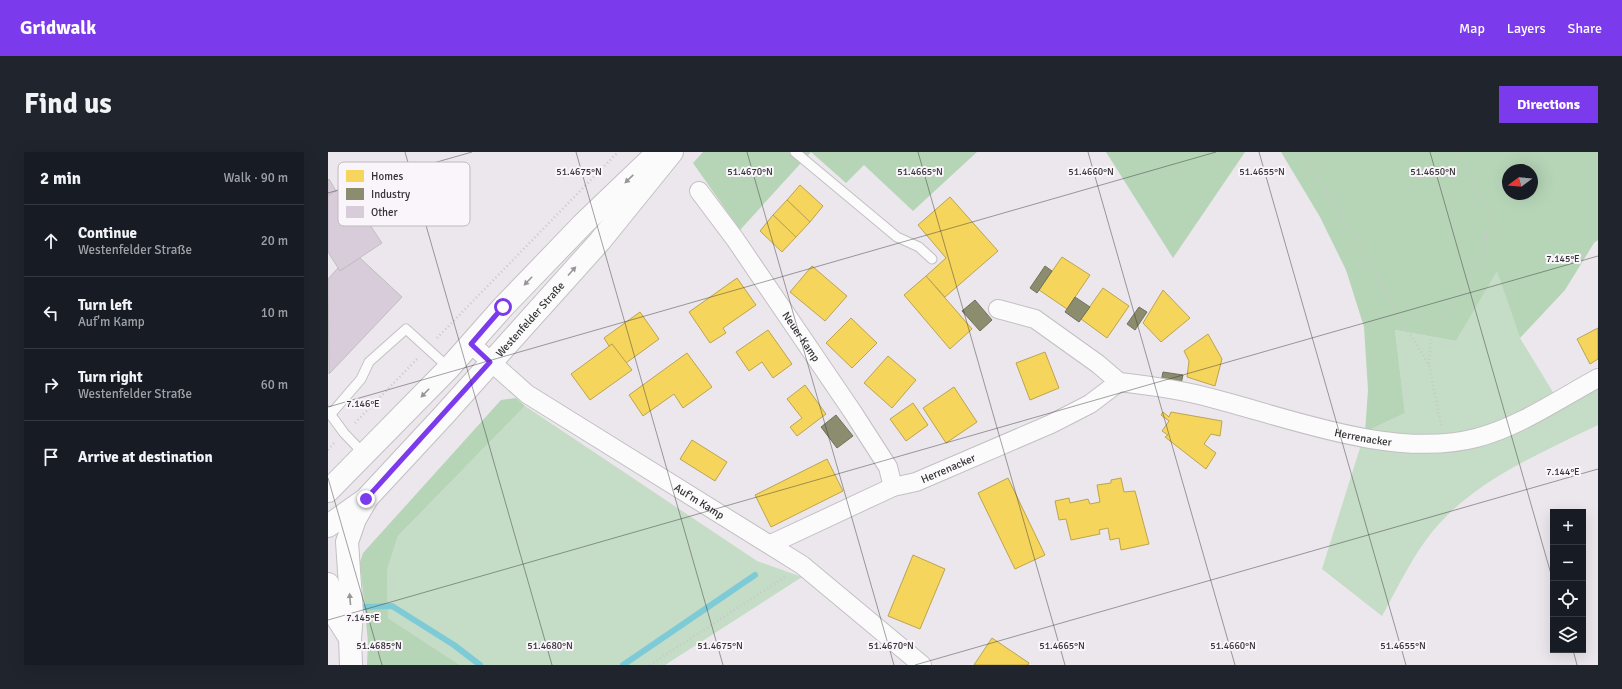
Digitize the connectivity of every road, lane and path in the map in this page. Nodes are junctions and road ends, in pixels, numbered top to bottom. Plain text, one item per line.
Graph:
1 (618, 152) edge
2 (658, 152) edge
3 (672, 152) edge
4 (795, 152) edge
5 (1303, 152) edge
6 (1455, 152) edge
7 (699, 191) dead end
8 (932, 259) dead end
9 (998, 309) dead end
10 (471, 344) junction
11 (428, 348) junction
12 (490, 362) junction
13 (1429, 365) junction
14 (449, 368) junction
15 (1598, 378) edge
16 (1119, 382) junction
17 (329, 413) edge
18 (344, 433) junction
19 (1444, 443) junction
20 (328, 450) edge
21 (365, 455) junction
22 (894, 487) junction
23 (328, 491) edge
24 (366, 499) junction
25 (328, 526) edge
26 (771, 544) junction
27 (802, 565) junction
28 (328, 584) edge
29 (350, 638) junction
30 (351, 665) edge
31 (650, 665) edge
32 (922, 665) edge

1 - 11 path
2 -> 10 street
12 -> 3 street, Westenfelder Straße
4 - 8 lane
5 - 13 path
6 - 13 path
7 - 22 street, Neuer Kamp
9 - 16 street
10 - 12 street, Auf'm Kamp
10 - 14 street
11 - 14 lane
11 - 17 lane
11 - 18 path
12 - 24 street, Westenfelder Straße
12 - 26 street, Auf'm Kamp
13 - 19 path
14 -> 21 street
15 - 19 street, Herrenacker
16 - 19 street, Herrenacker
16 - 22 street, Herrenacker
17 - 18 lane
18 - 20 path
18 - 21 lane
21 - 23 street
22 - 26 street, Herrenacker
24 - 25 street, Westenfelder Straße
29 -> 24 street
26 - 27 street, Auf'm Kamp
27 - 31 path
27 - 32 street, Auf'm Kamp
28 - 29 street
29 - 30 street

